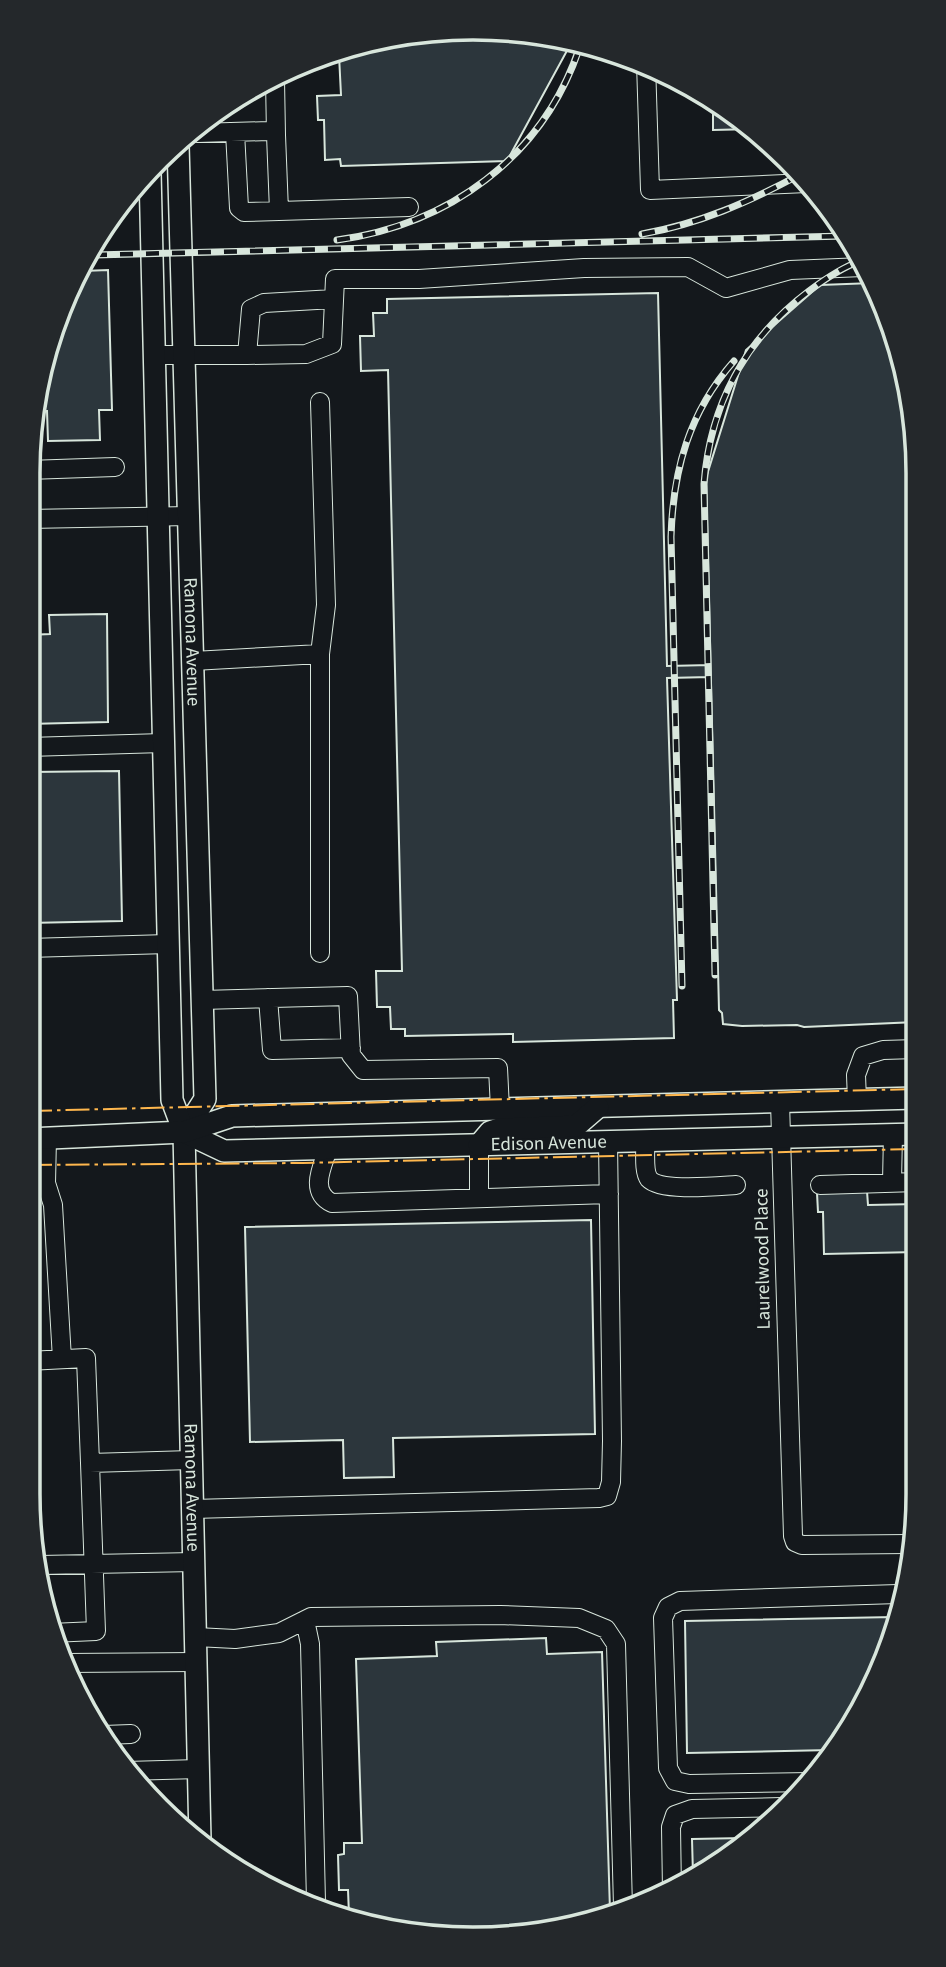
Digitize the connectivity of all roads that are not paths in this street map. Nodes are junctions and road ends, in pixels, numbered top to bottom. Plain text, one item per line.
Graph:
1 (646, 77) edge
2 (275, 89) edge
3 (235, 132) junction
4 (207, 133) edge
5 (276, 135) junction
6 (178, 157) edge
7 (794, 184) edge
8 (150, 185) edge
9 (409, 207) dead end
10 (279, 211) junction
11 (853, 268) edge
12 (334, 299) junction
13 (154, 355) junction
14 (185, 355) junction
15 (247, 355) junction
16 (320, 402) dead end
17 (115, 467) dead end
18 (40, 470) edge
19 (158, 516) junction
20 (189, 516) junction
21 (40, 519) edge
22 (320, 654) junction
23 (193, 661) junction
24 (163, 743) junction
25 (40, 747) edge
26 (168, 944) junction
27 (40, 948) edge
28 (320, 953) dead end
29 (268, 998) junction
30 (202, 1000) junction
31 (351, 1048) junction
32 (906, 1049) edge
33 (906, 1098) edge
34 (857, 1100) junction
35 (780, 1102) junction
36 (598, 1107) junction
37 (500, 1109) junction
38 (184, 1132) junction
39 (893, 1134) junction
40 (906, 1134) edge
41 (782, 1137) junction
42 (40, 1138) edge
43 (645, 1140) junction
44 (608, 1141) junction
45 (479, 1145) junction
46 (40, 1149) edge
47 (328, 1149) junction
48 (892, 1182) junction
49 (906, 1182) edge
50 (736, 1185) dead end
51 (820, 1185) dead end
52 (609, 1194) junction
53 (479, 1198) junction
54 (62, 1359) junction
55 (40, 1360) edge
56 (191, 1460) junction
57 (90, 1463) junction
58 (193, 1509) junction
59 (903, 1544) edge
60 (194, 1562) junction
61 (95, 1564) junction
62 (47, 1565) edge
63 (894, 1594) edge
64 (305, 1620) junction
65 (63, 1632) edge
66 (196, 1637) junction
67 (196, 1662) junction
68 (74, 1663) edge
69 (131, 1734) dead end
70 (113, 1735) edge
71 (199, 1769) junction
72 (141, 1771) edge
73 (795, 1782) edge
74 (771, 1807) edge
75 (201, 1829) edge
76 (672, 1878) edge
77 (316, 1897) edge
78 (623, 1900) edge

1 - 7 street
2 - 5 street
3 - 4 street
3 - 5 street
3 - 10 street
5 - 10 street
6 - 14 main road, Ramona Avenue
8 - 13 main road, Ramona Avenue
9 - 10 street
11 - 12 street
12 - 15 street
12 - 15 street
13 - 14 street
13 - 19 main road, Ramona Avenue
14 - 15 street
14 - 20 main road, Ramona Avenue
16 - 22 street
17 - 18 street
19 - 20 street
19 - 21 street
19 - 24 main road, Ramona Avenue
20 - 23 main road, Ramona Avenue
22 - 23 street
22 - 28 street
23 - 30 main road, Ramona Avenue
24 - 25 street
24 - 26 main road, Ramona Avenue
26 - 27 street
26 - 38 main road, Ramona Avenue
29 - 30 street
29 - 31 street
29 - 31 street
30 - 38 main road, Ramona Avenue
31 - 37 street
32 - 34 street
33 - 34 main road, Edison Avenue
34 - 35 main road, Edison Avenue
35 - 36 main road, Edison Avenue
35 - 41 street, Laurelwood Place
36 - 37 main road, Edison Avenue
36 - 45 main road
37 - 38 main road, Edison Avenue
38 - 42 main road, Edison Avenue
38 - 47 main road, Edison Avenue
38 - 56 main road, Ramona Avenue
39 - 40 main road, Edison Avenue
39 - 41 main road, Edison Avenue
39 - 48 street
41 - 43 main road, Edison Avenue
41 - 59 street, Laurelwood Place
43 - 44 main road, Edison Avenue
43 - 50 street
44 - 45 main road, Edison Avenue
44 - 52 street
45 - 47 main road, Edison Avenue
45 - 53 street
46 - 54 street
47 - 53 street
48 - 49 street
48 - 51 street
52 - 53 street
52 - 58 street
54 - 55 street
54 - 57 street
56 - 57 street
56 - 58 main road, Ramona Avenue
57 - 61 street
58 - 60 main road, Ramona Avenue
60 - 61 street
60 - 66 main road, Ramona Avenue
61 - 62 street
61 - 65 street
63 - 73 street
64 - 66 street
64 - 77 street
64 - 78 street
66 - 67 main road, Ramona Avenue
67 - 68 street
67 - 71 main road, Ramona Avenue
69 - 70 street
71 - 72 street
71 - 75 main road, Ramona Avenue
74 - 76 street

